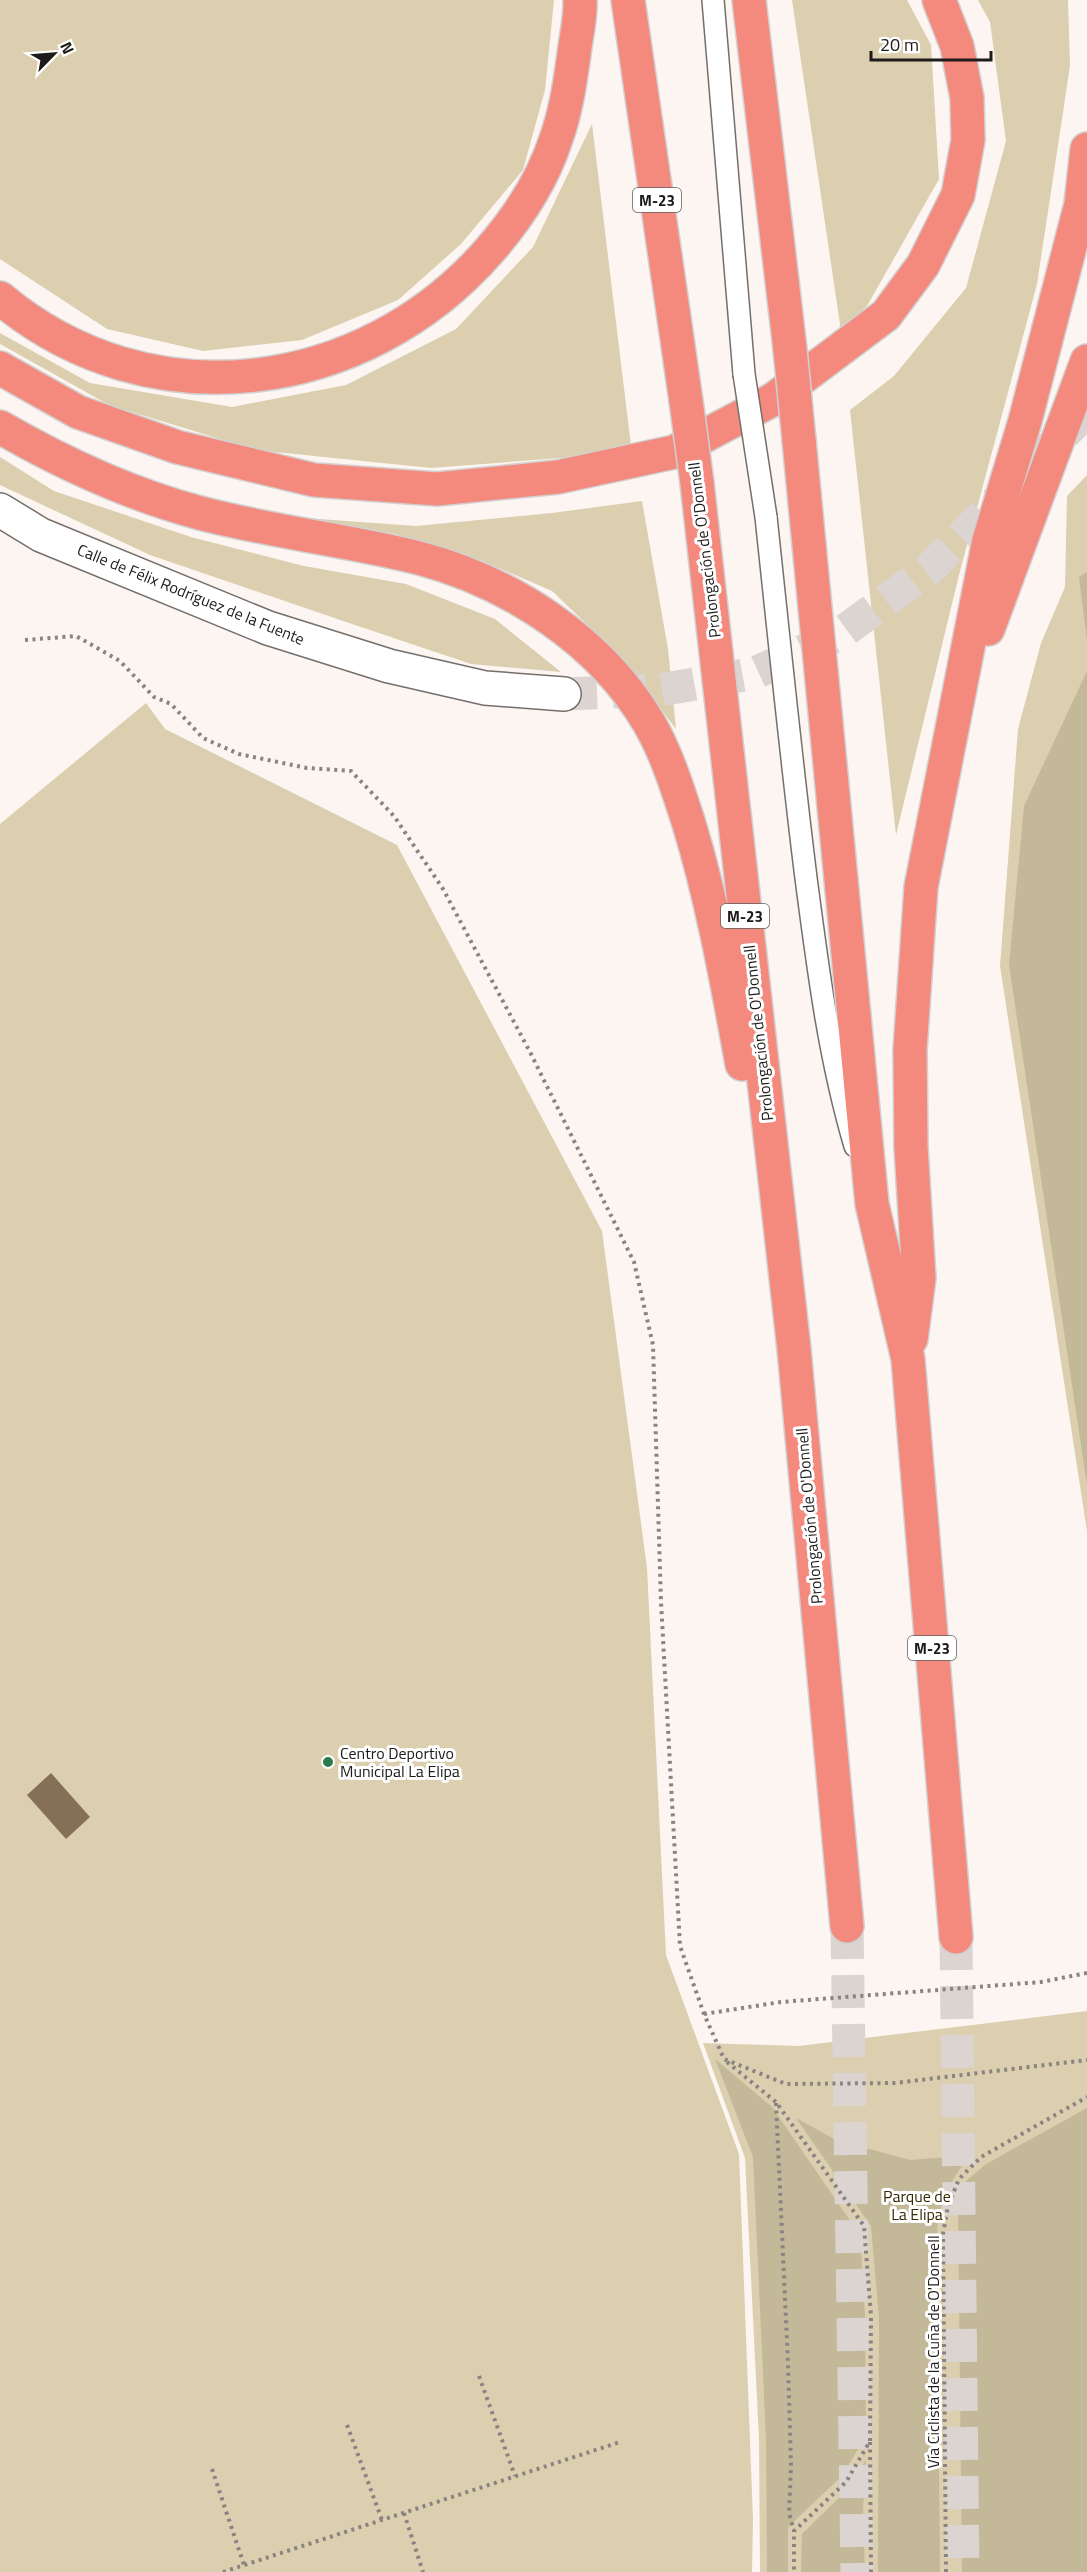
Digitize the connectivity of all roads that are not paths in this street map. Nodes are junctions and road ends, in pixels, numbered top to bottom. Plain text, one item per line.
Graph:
1 (580, 0) edge
2 (628, 0) edge
3 (713, 0) edge
4 (749, 0) edge
5 (939, 0) edge
6 (1087, 149) edge
7 (0, 298) edge
8 (1087, 360) edge
9 (0, 369) edge
10 (0, 427) edge
11 (0, 510) edge
12 (564, 694) tunnel mouth
13 (956, 715) junction
14 (872, 1204) junction
15 (794, 1349) junction
16 (908, 1359) junction
17 (847, 1926) tunnel mouth
18 (956, 1937) tunnel mouth

1 - 7 highway
2 - 15 highway, Prolongación de O'Donnell / M-23, bridge
3 - 14 lane, bridge
4 - 14 highway, M-23, bridge
5 - 9 highway
6 - 13 highway
8 - 13 highway
10 - 15 highway
11 - 12 street, Calle de Félix Rodríguez de la Fuente
13 - 16 highway
14 - 16 highway, M-23
15 - 17 highway, Prolongación de O'Donnell / M-23
16 - 18 highway, M-23

